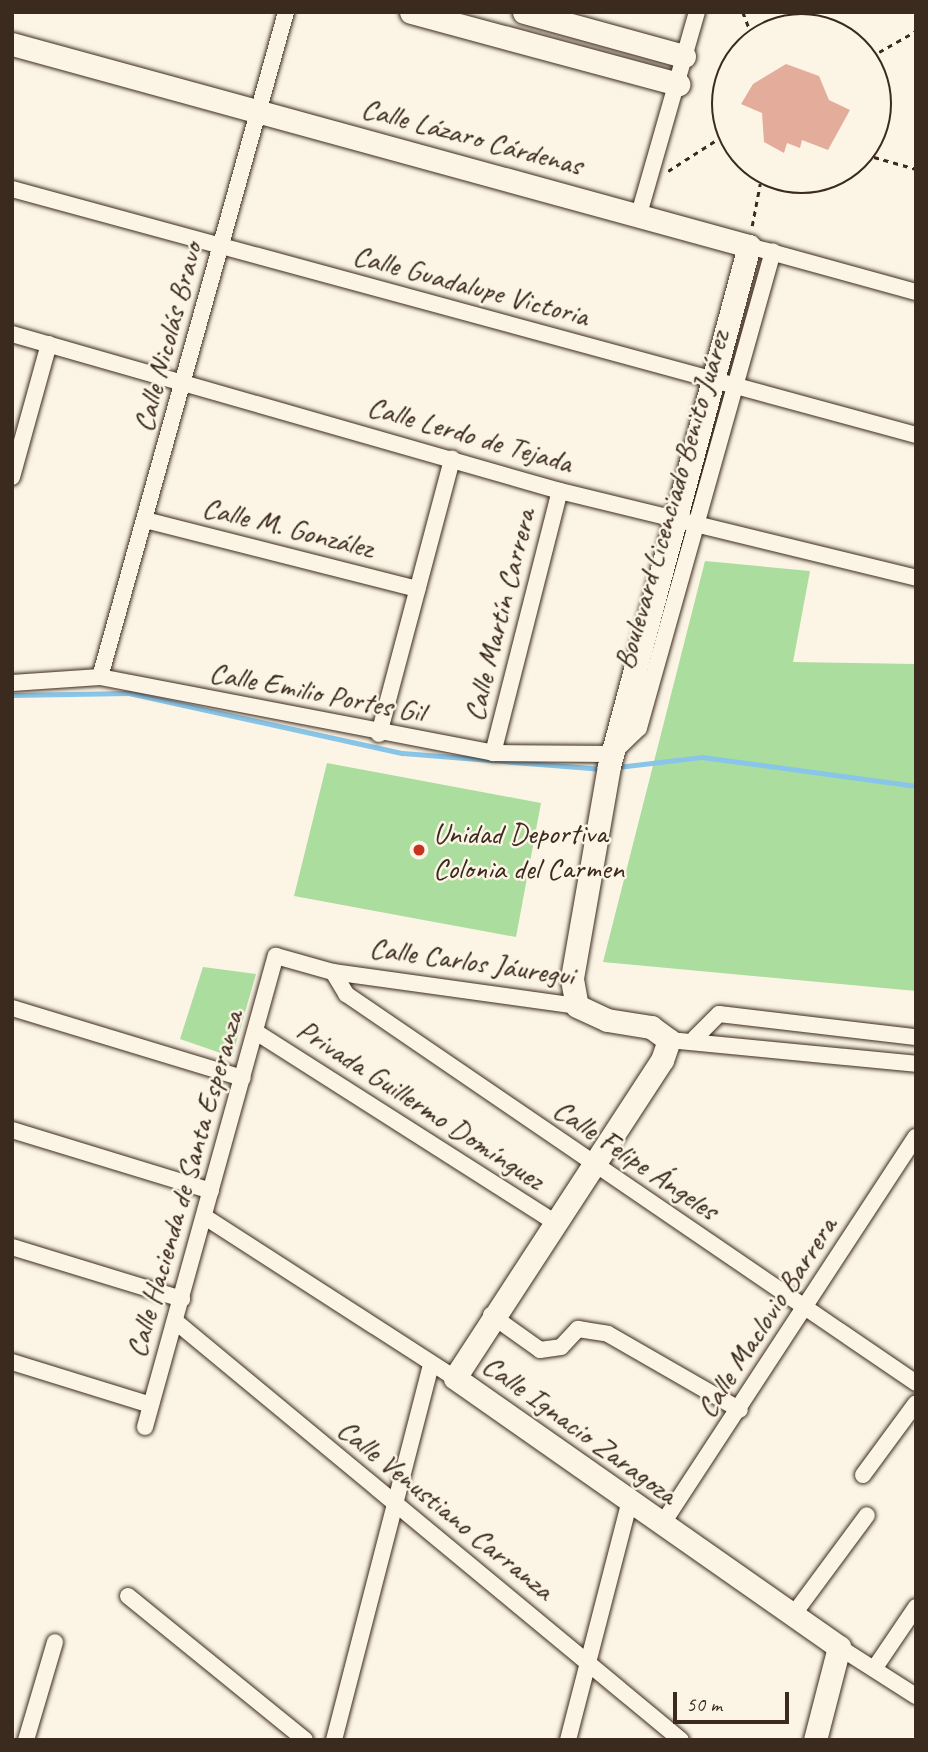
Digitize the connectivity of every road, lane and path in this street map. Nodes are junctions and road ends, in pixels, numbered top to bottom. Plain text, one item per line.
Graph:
1 (285, 12) edge
2 (411, 12) edge
3 (524, 12) edge
4 (697, 12) edge
5 (743, 12) edge
6 (749, 28) junction
7 (916, 31) edge
8 (12, 44) edge
9 (878, 53) junction
10 (684, 56) junction
11 (678, 85) junction
12 (258, 111) junction
13 (715, 141) junction
14 (874, 157) junction
15 (916, 169) edge
16 (649, 182) junction
17 (760, 184) junction
18 (12, 189) edge
19 (639, 214) junction
20 (221, 246) junction
21 (749, 246) junction
22 (773, 253) junction
23 (916, 292) edge
24 (12, 334) edge
25 (50, 344) junction
26 (184, 380) junction
27 (712, 380) junction
28 (735, 386) junction
29 (916, 435) edge
30 (452, 458) junction
31 (12, 477) edge
32 (560, 491) junction
33 (686, 519) junction
34 (145, 520) junction
35 (916, 578) edge
36 (417, 589) junction
37 (100, 677) junction
38 (12, 683) edge
39 (379, 734) junction
40 (493, 753) junction
41 (610, 760) junction
42 (276, 957) joint
43 (332, 972) junction
44 (577, 1006) junction
45 (12, 1008) edge
46 (256, 1032) junction
47 (916, 1037) edge
48 (695, 1038) junction
49 (669, 1041) junction
50 (916, 1064) edge
51 (243, 1078) junction
52 (12, 1130) edge
53 (916, 1137) edge
54 (594, 1165) junction
55 (211, 1191) junction
56 (205, 1217) junction
57 (556, 1223) junction
58 (12, 1247) edge
59 (181, 1298) junction
60 (805, 1308) junction
61 (491, 1315) junction
62 (175, 1321) junction
63 (12, 1362) edge
64 (431, 1365) junction
65 (455, 1378) junction
66 (916, 1383) edge
67 (916, 1403) edge
68 (151, 1405) junction
69 (740, 1410) junction
70 (145, 1427) dead end
71 (863, 1475) dead end
72 (393, 1503) junction
73 (629, 1504) junction
74 (867, 1515) dead end
75 (661, 1526) junction
76 (128, 1596) dead end
77 (916, 1606) edge
78 (793, 1615) junction
79 (55, 1642) dead end
80 (839, 1647) junction
81 (588, 1662) junction
82 (874, 1669) junction
83 (916, 1696) edge
84 (26, 1740) edge
85 (304, 1740) edge
86 (334, 1740) edge
87 (568, 1740) edge
88 (681, 1740) edge
89 (815, 1740) edge

1 - 12 street, Calle Nicolás Bravo
2 - 11 street
3 - 10 street
4 - 10 street
5 - 6 path
6 - 9 path
6 - 13 path
7 - 9 path
8 - 12 street, Calle Lázaro Cárdenas
9 - 14 path
10 - 11 street
11 - 16 street
12 - 19 street, Calle Lázaro Cárdenas
12 - 20 street, Calle Nicolás Bravo
13 - 16 path
13 - 17 path
14 - 15 path
14 - 17 path
16 - 19 street
17 - 21 path
18 - 20 street, Calle Guadalupe Victoria
19 - 21 street, Calle Lázaro Cárdenas
20 - 26 street, Calle Nicolás Bravo
20 - 27 street, Calle Guadalupe Victoria
21 - 22 street, Calle Lázaro Cárdenas
21 - 27 street, Boulevard Licenciado Benito Juárez
22 - 23 street, Calle Lázaro Cárdenas
22 - 28 street, Boulevard Licenciado Benito Juárez
24 - 25 street, Calle Lerdo de Tejada
25 - 26 street, Calle Lerdo de Tejada
25 - 31 street
26 - 30 street, Calle Lerdo de Tejada
26 - 34 street, Calle Nicolás Bravo
27 - 28 street, Calle Guadalupe Victoria
27 - 33 street, Boulevard Licenciado Benito Juárez
28 - 29 street, Calle Guadalupe Victoria
28 - 33 street, Boulevard Licenciado Benito Juárez
30 - 32 street, Calle Lerdo de Tejada
30 - 36 street
32 - 33 street, Calle Lerdo de Tejada
32 - 40 street, Calle Martín Carrera
33 - 35 street, Calle Lerdo de Tejada
33 - 41 street, Boulevard Licenciado Benito Juárez
34 - 36 street, Calle M. González
34 - 37 street, Calle Nicolás Bravo
36 - 39 street
37 - 38 street, Calle Emilio Portes Gil
37 - 39 street, Calle Emilio Portes Gil
39 - 40 street, Calle Emilio Portes Gil
40 - 41 street, Calle Emilio Portes Gil
41 - 44 street, Boulevard Licenciado Benito Juárez
42 - 43 street, Calle Carlos Jáuregui
42 - 46 street, Calle Hacienda de Santa Esperanza
43 - 44 street, Calle Carlos Jáuregui
43 - 54 street, Calle Felipe Ángeles
44 - 49 street, Calle Carlos Jáuregui
45 - 51 street
46 - 51 street, Calle Hacienda de Santa Esperanza
46 - 57 street, Privada Guillermo Domínguez
47 - 48 street
48 - 49 street
48 - 50 street
49 - 54 street
51 - 55 street, Calle Hacienda de Santa Esperanza
52 - 55 street
53 - 60 street, Calle Maclovio Barrera
54 - 57 street
54 - 60 street, Calle Felipe Ángeles
55 - 56 street, Calle Hacienda de Santa Esperanza
56 - 59 street, Calle Hacienda de Santa Esperanza
56 - 64 street, Calle Ignacio Zaragoza
57 - 61 street
58 - 59 street
59 - 62 street, Calle Hacienda de Santa Esperanza
60 - 66 street, Calle Felipe Ángeles
60 - 69 street, Calle Maclovio Barrera
61 - 65 street
61 - 69 street
62 - 68 street, Calle Hacienda de Santa Esperanza
62 - 72 street, Calle Venustiano Carranza
63 - 68 street
64 - 65 street, Calle Ignacio Zaragoza
64 - 72 street
65 - 73 street, Calle Ignacio Zaragoza
67 - 71 street
68 - 70 street, Calle Hacienda de Santa Esperanza
69 - 75 street, Calle Maclovio Barrera
72 - 81 street, Calle Venustiano Carranza
72 - 86 street
73 - 75 street, Calle Ignacio Zaragoza
73 - 81 street
74 - 78 street
75 - 78 street, Calle Ignacio Zaragoza
76 - 85 street
77 - 82 street
78 - 80 street, Calle Ignacio Zaragoza
79 - 84 street
80 - 82 street, Calle Ignacio Zaragoza
80 - 89 street
81 - 87 street
81 - 88 street, Calle Venustiano Carranza
82 - 83 street, Calle Ignacio Zaragoza

